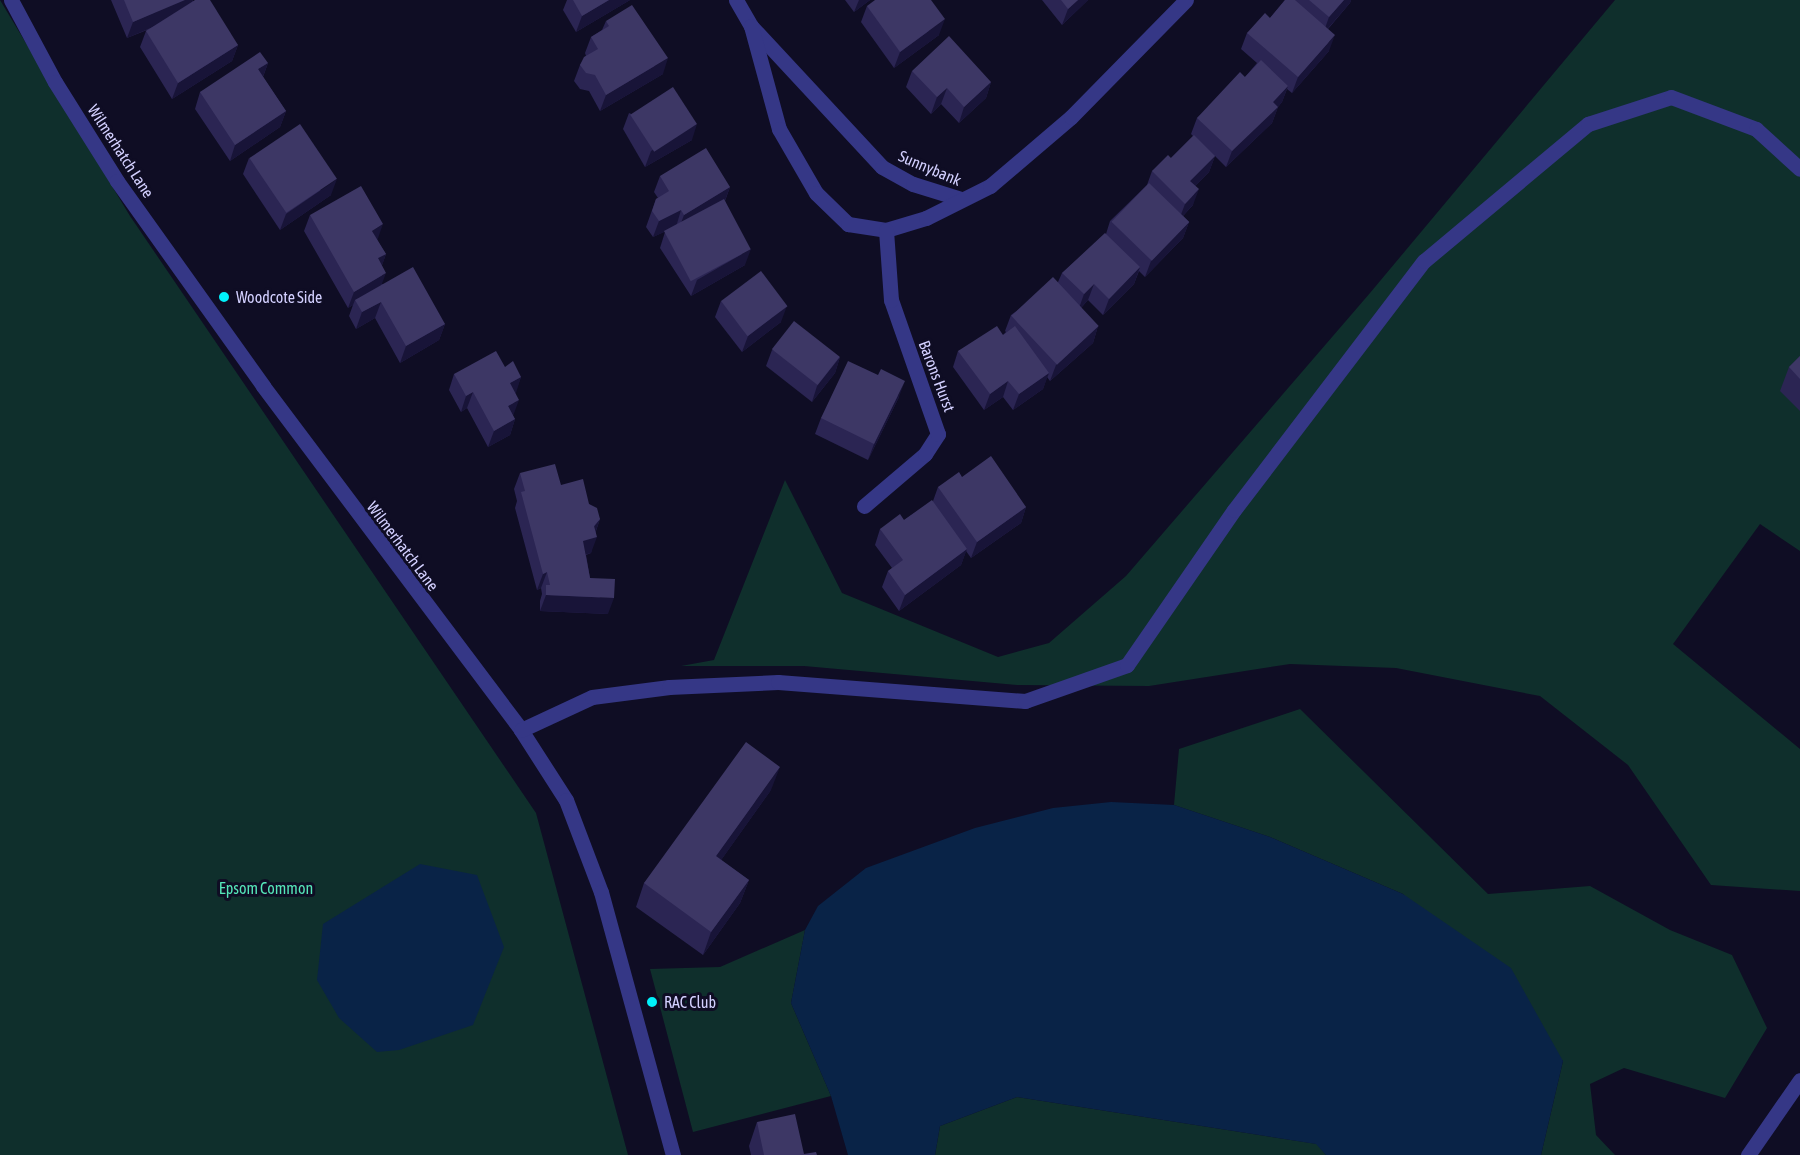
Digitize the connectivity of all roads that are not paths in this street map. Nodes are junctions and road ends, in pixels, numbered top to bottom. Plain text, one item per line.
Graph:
1 (12, 0) edge
2 (736, 0) edge
3 (1186, 0) edge
4 (751, 26) junction
5 (1800, 169) edge
6 (961, 199) junction
7 (886, 230) junction
8 (864, 506) dead end
9 (521, 730) junction
10 (1800, 1080) edge
11 (674, 1155) edge
12 (1748, 1155) edge

1 - 9 street, Wilmerhatch Lane
2 - 4 street, Sunnybank
3 - 6 street
4 - 6 street, Sunnybank
4 - 7 street, Sunnybank
5 - 9 street
6 - 7 street, Sunnybank
7 - 8 street, Barons Hurst
9 - 11 street, Wilmerhatch Lane
10 - 12 street

